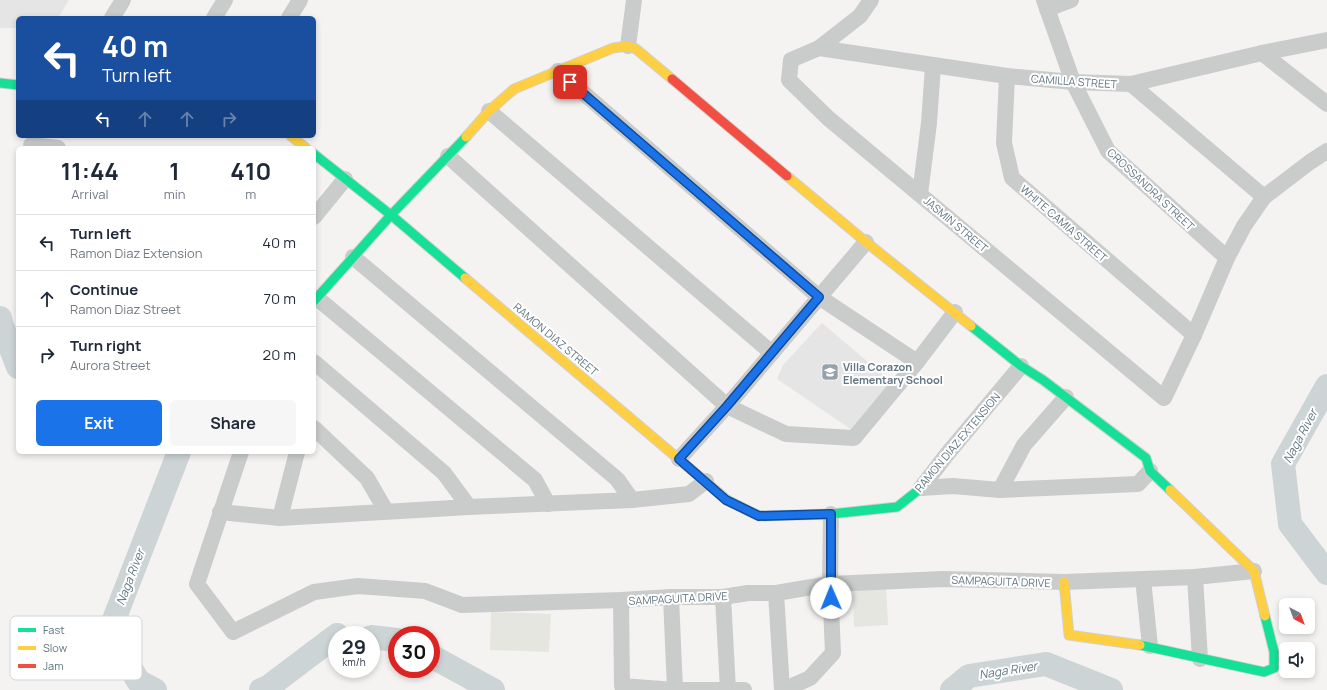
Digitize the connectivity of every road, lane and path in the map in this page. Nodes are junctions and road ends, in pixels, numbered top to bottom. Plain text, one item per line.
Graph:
1 (123, 0) edge
2 (225, 0) edge
3 (300, 0) edge
4 (634, 0) edge
5 (870, 0) edge
6 (1071, 0) edge
7 (1045, 5) edge
8 (113, 16) edge
9 (215, 16) edge
10 (290, 16) edge
11 (1327, 40) edge
12 (628, 46) junction
13 (819, 48) junction
14 (1262, 53) junction
15 (933, 66) junction
16 (558, 71) junction
17 (1007, 76) junction
18 (1073, 82) junction
19 (0, 83) edge
20 (1131, 84) junction
21 (16, 85) edge
22 (1327, 104) edge
23 (489, 111) junction
24 (294, 138) edge
25 (31, 143) edge
26 (47, 146) edge
27 (304, 146) edge
28 (1327, 150) edge
29 (316, 156) edge
30 (448, 156) junction
31 (345, 179) junction
32 (920, 194) junction
33 (1264, 197) junction
34 (316, 215) edge
35 (391, 215) junction
36 (866, 242) junction
37 (353, 257) junction
38 (1227, 258) junction
39 (819, 297) junction
40 (316, 298) edge
41 (316, 300) edge
42 (955, 312) junction
43 (1194, 335) junction
44 (772, 353) junction
45 (917, 362) junction
46 (316, 364) edge
47 (1021, 366) junction
48 (1066, 397) junction
49 (727, 406) junction
50 (316, 430) edge
51 (240, 454) edge
52 (296, 454) edge
53 (679, 459) junction
54 (1150, 471) junction
55 (706, 481) junction
56 (921, 488) junction
57 (1000, 490) junction
58 (632, 500) junction
59 (548, 504) junction
60 (469, 507) junction
61 (386, 511) junction
62 (220, 512) junction
63 (831, 514) junction
64 (280, 518) junction
65 (1254, 571) junction
66 (1195, 577) junction
67 (1143, 579) junction
68 (1064, 582) junction
69 (830, 584) junction
70 (776, 593) junction
71 (723, 596) junction
72 (671, 597) junction
73 (621, 600) junction
74 (1150, 646) junction
75 (1200, 658) junction
76 (675, 690) edge
77 (728, 690) edge
78 (744, 690) edge
79 (782, 690) edge

1 - 8 street
2 - 9 street
3 - 10 street
4 - 12 street
5 - 13 street
6 - 7 street
7 - 18 street, CROSSANDRA STREET
11 - 14 street, CAMILLA STREET
12 - 16 street
12 - 36 street
13 - 15 street, CAMILLA STREET
13 - 32 street, JASMIN STREET
14 - 20 street, CAMILLA STREET
14 - 22 street
15 - 17 street, CAMILLA STREET
15 - 32 street
16 - 23 street
16 - 39 street
17 - 18 street, CAMILLA STREET
17 - 43 street, WHITE CAMIA STREET
18 - 20 street, CAMILLA STREET
18 - 38 street, CROSSANDRA STREET
19 - 21 street
20 - 33 street
23 - 30 street
23 - 44 street
24 - 27 street
25 - 26 street
28 - 33 street
29 - 31 street, RAMON DIAZ STREET
30 - 35 street
30 - 49 street
31 - 34 street
31 - 35 street, RAMON DIAZ STREET
32 - 43 street, JASMIN STREET
33 - 38 street
35 - 37 street
35 - 53 street, RAMON DIAZ STREET
36 - 39 street
36 - 42 street
37 - 40 street
37 - 58 street
38 - 43 street
39 - 44 street
39 - 45 street
41 - 59 street
42 - 45 street
42 - 47 street
44 - 49 street
45 - 49 street
46 - 60 street
47 - 48 street
47 - 56 street, RAMON DIAZ EXTENSION
48 - 54 street
48 - 57 street
49 - 53 street
50 - 61 street
51 - 62 street
52 - 64 street
53 - 55 street, RAMON DIAZ STREET
54 - 57 street
54 - 65 street
55 - 58 street
55 - 63 street, RAMON DIAZ EXTENSION
56 - 57 street
56 - 63 street, RAMON DIAZ EXTENSION
58 - 59 street
59 - 60 street
60 - 61 street
61 - 64 street
62 - 64 street
62 - 73 street, SAMPAGUITA DRIVE
63 - 69 street
65 - 66 street, SAMPAGUITA DRIVE
65 - 75 street
66 - 67 street, SAMPAGUITA DRIVE
66 - 75 street
67 - 68 street, SAMPAGUITA DRIVE
67 - 74 street
68 - 69 street, SAMPAGUITA DRIVE
68 - 74 street
69 - 70 street, SAMPAGUITA DRIVE
69 - 79 street
70 - 71 street, SAMPAGUITA DRIVE
70 - 79 street
71 - 72 street, SAMPAGUITA DRIVE
71 - 77 street
72 - 73 street, SAMPAGUITA DRIVE
72 - 76 street
73 - 76 street
74 - 75 street
76 - 77 street
77 - 78 street

